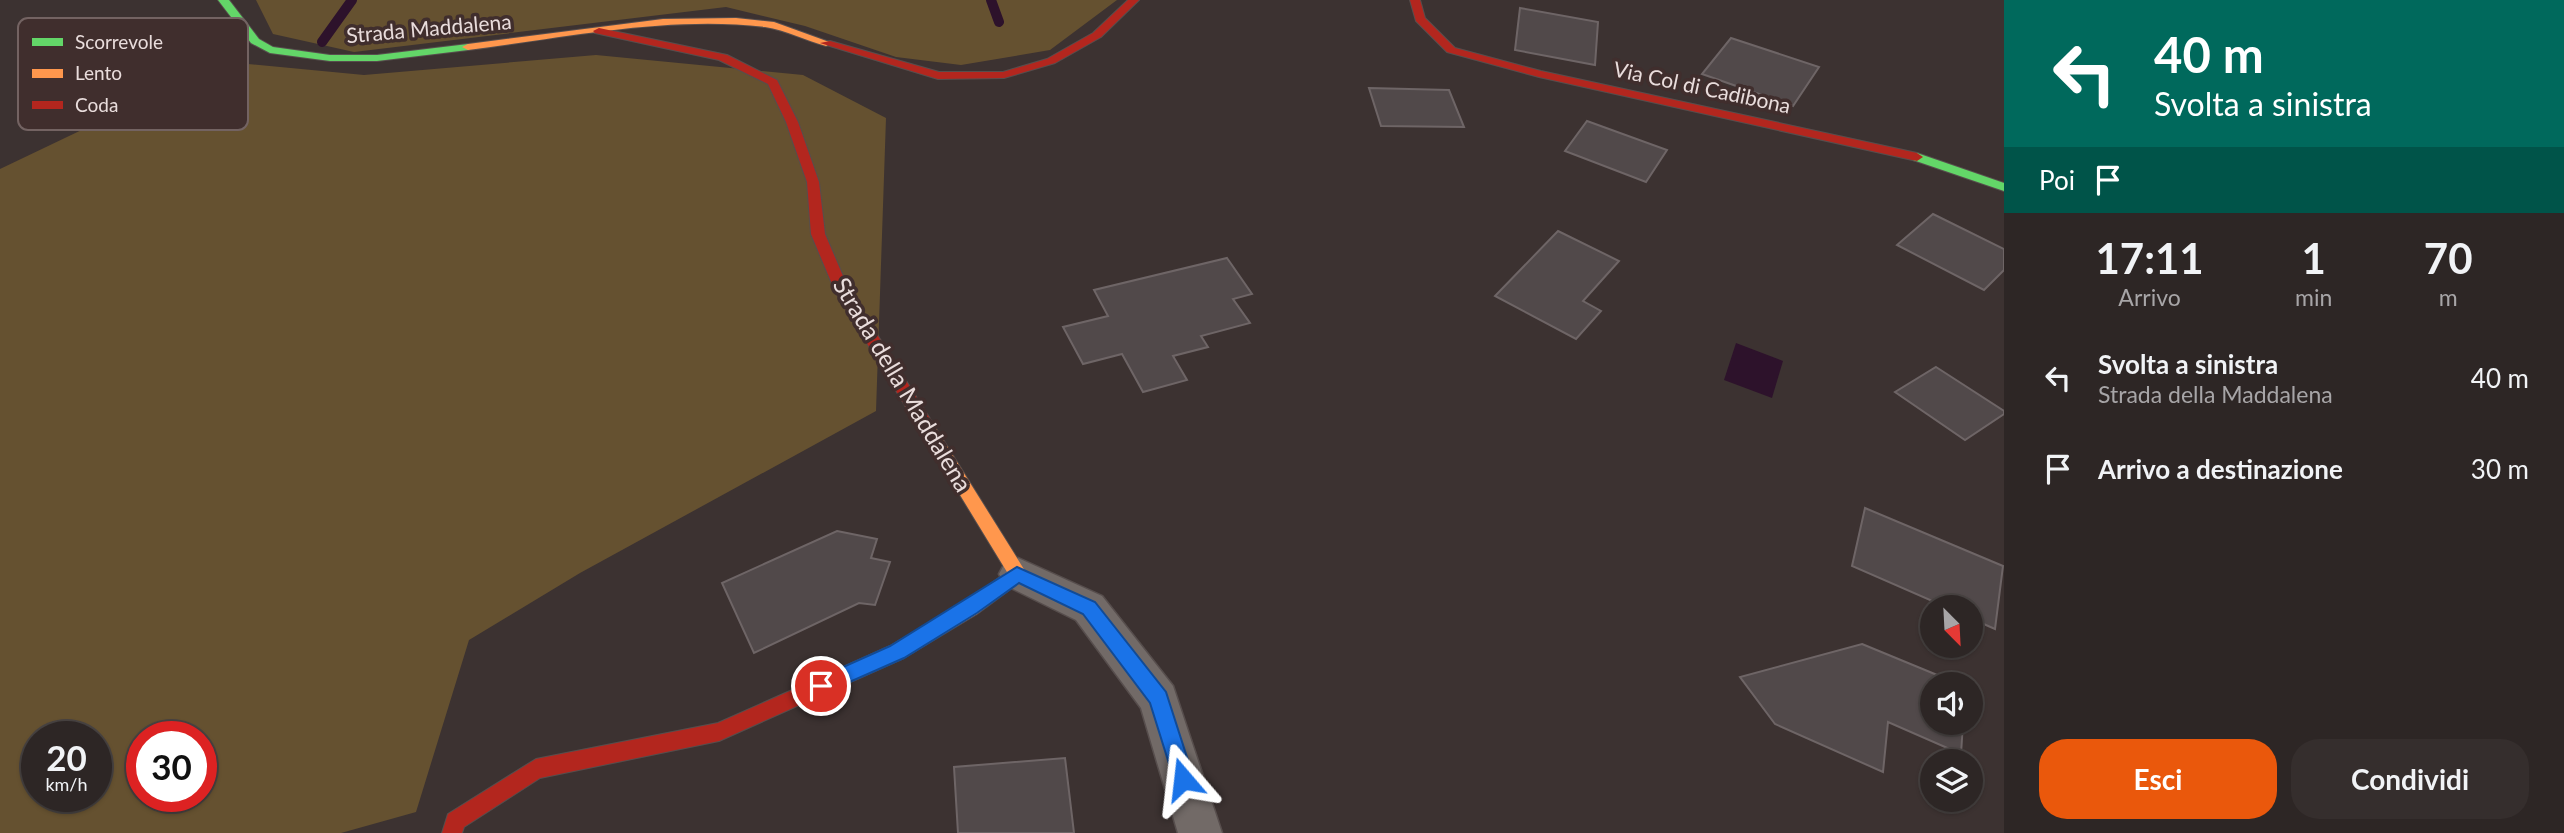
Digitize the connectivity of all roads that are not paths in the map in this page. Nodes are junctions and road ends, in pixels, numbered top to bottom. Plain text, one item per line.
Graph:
1 (223, 0) edge
2 (1134, 0) edge
3 (1415, 0) edge
4 (237, 18) edge
5 (599, 31) junction
6 (248, 32) edge
7 (2004, 187) edge
8 (1017, 574) junction
9 (452, 833) edge
10 (1200, 833) edge

1 - 4 street, Strada Maddalena
2 - 5 street, Strada Maddalena
3 - 7 street, Via Col di Cadibona
5 - 6 street, Strada Maddalena
5 - 8 street, Strada della Maddalena
8 - 9 street
8 - 10 street

